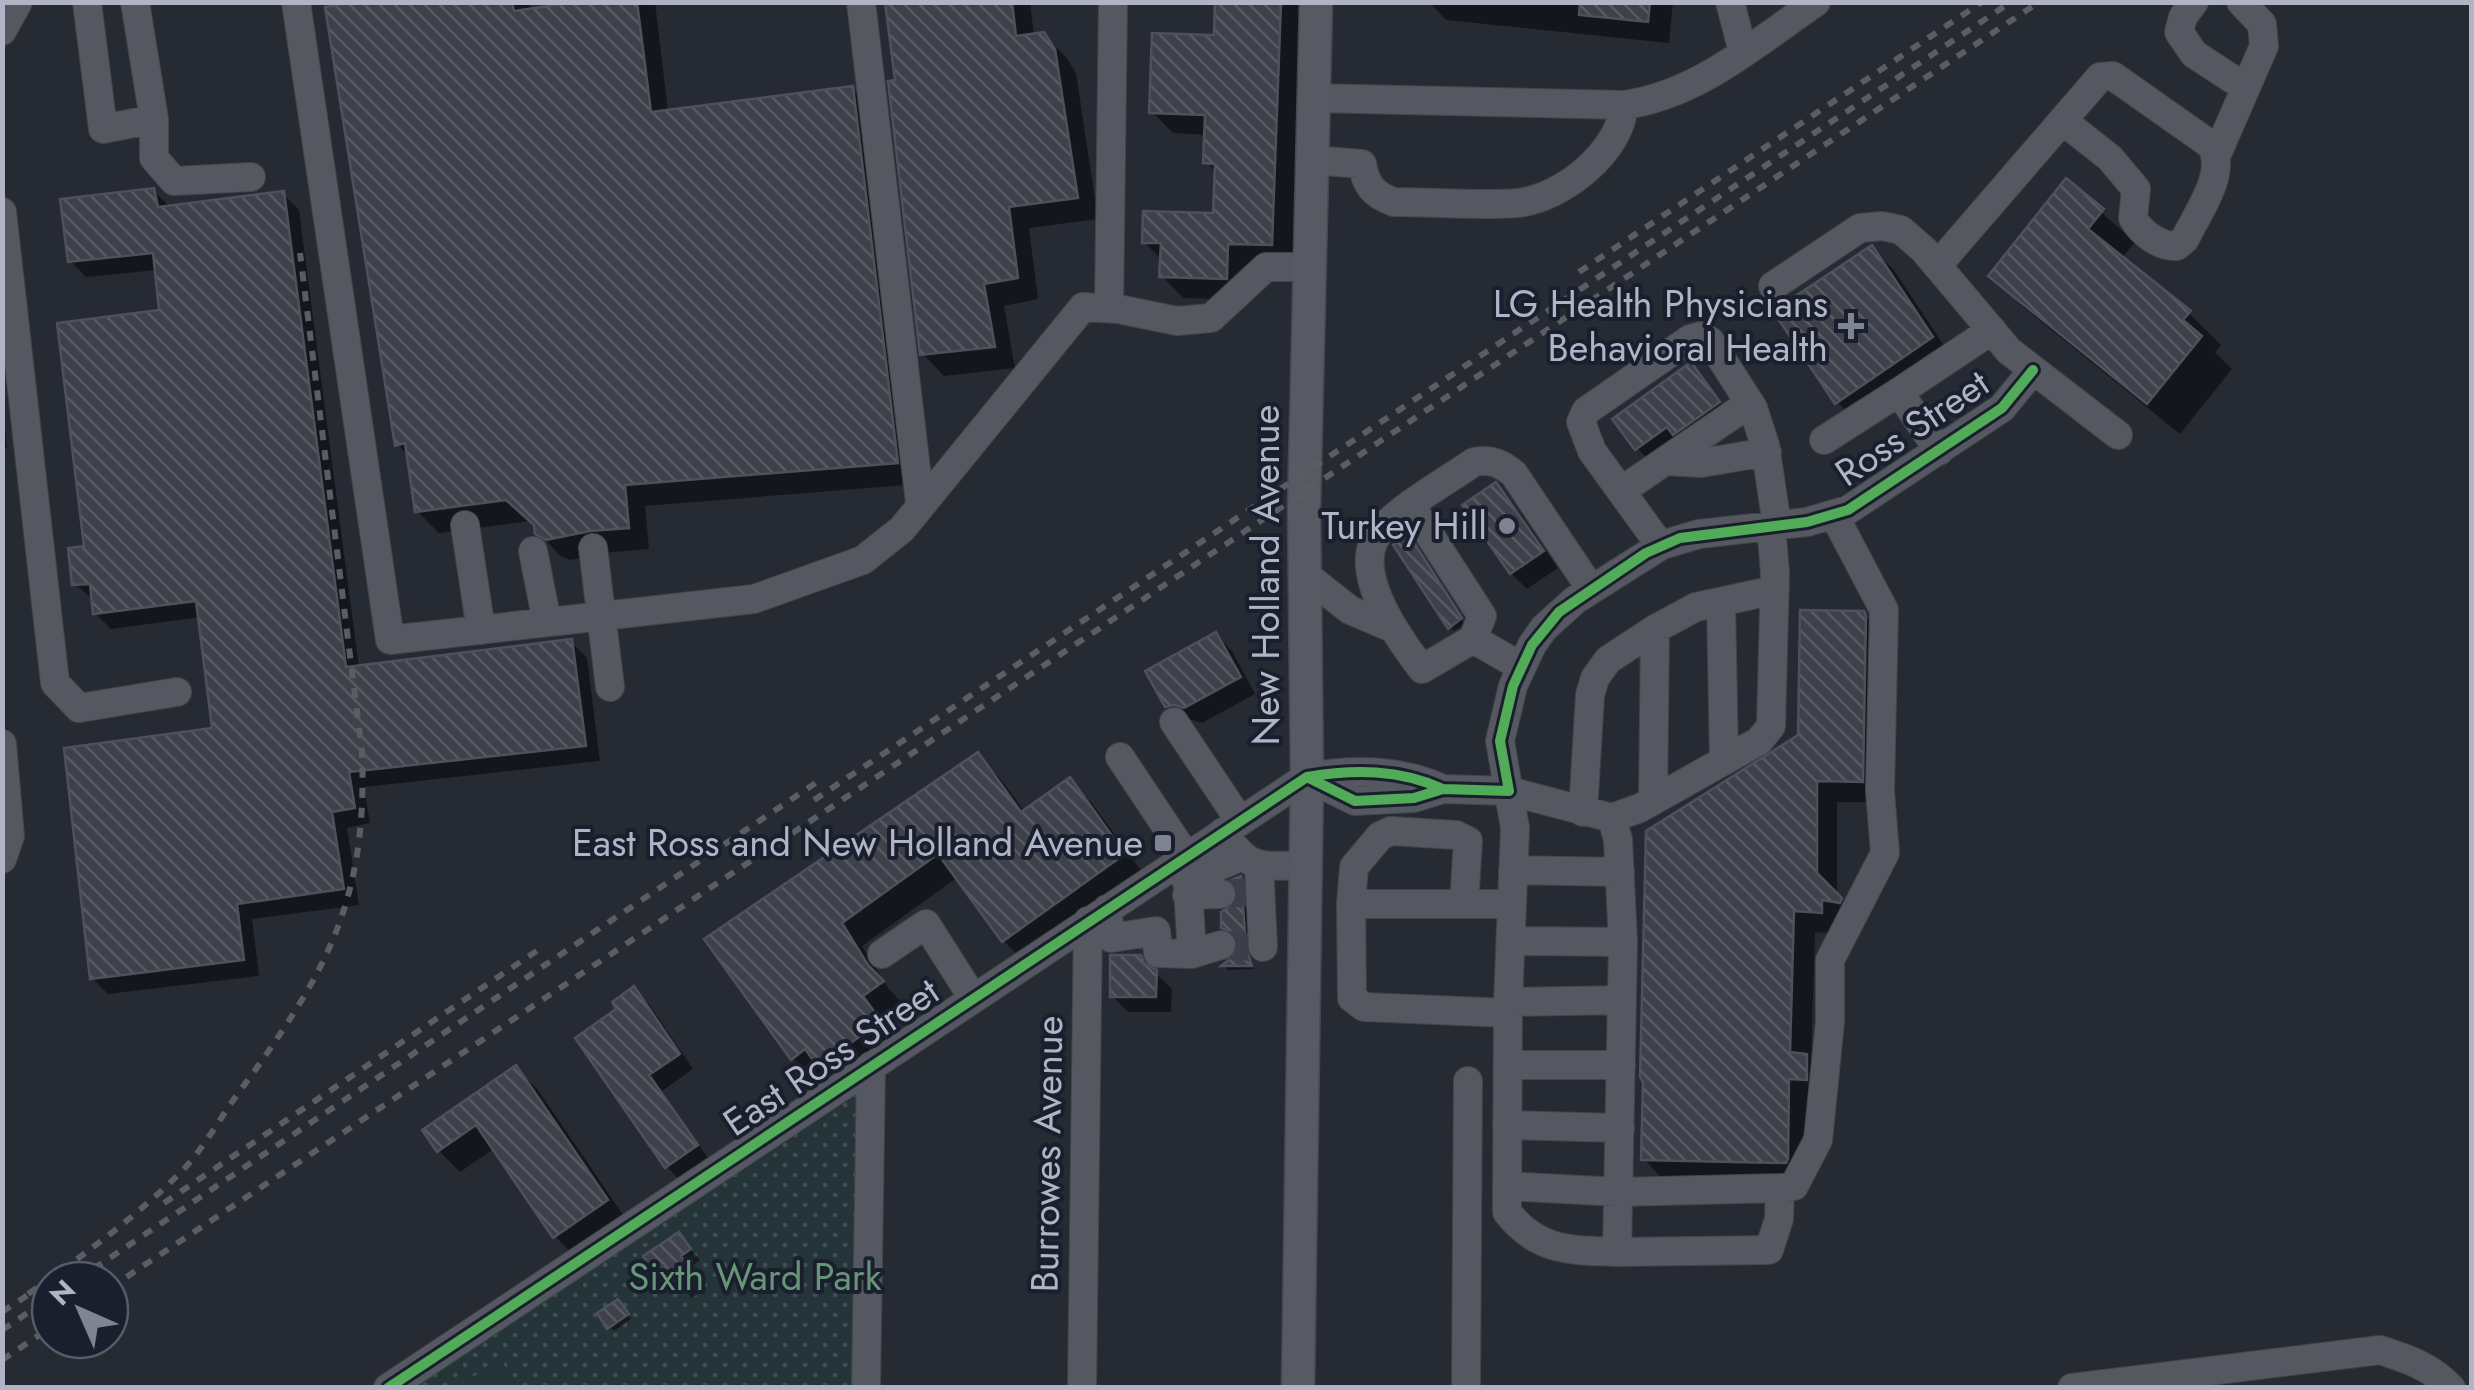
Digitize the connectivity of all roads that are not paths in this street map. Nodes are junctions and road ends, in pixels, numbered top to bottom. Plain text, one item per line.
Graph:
1 (18, 2) edge
2 (87, 2) edge
3 (135, 2) edge
4 (296, 2) edge
5 (861, 2) edge
6 (1113, 2) edge
7 (1316, 2) edge
8 (1730, 2) edge
9 (1816, 2) edge
10 (2194, 2) edge
11 (2242, 2) edge
12 (2, 32) edge
13 (1743, 52) junction
14 (2246, 88) junction
15 (1313, 98) junction
16 (1624, 105) junction
17 (154, 120) junction
18 (2062, 121) junction
19 (2217, 154) junction
20 (1311, 160) junction
21 (251, 177) dead end
22 (2, 212) edge
23 (1937, 266) junction
24 (1309, 267) junction
25 (1772, 286) dead end
26 (1109, 308) junction
27 (1992, 330) junction
28 (2033, 370) junction
29 (1899, 392) junction
30 (1750, 403) junction
31 (2118, 435) dead end
32 (1824, 440) dead end
33 (1939, 450) junction
34 (1766, 452) junction
35 (1666, 460) junction
36 (1621, 491) junction
37 (920, 503) junction
38 (1411, 506) junction
39 (1834, 515) junction
40 (1774, 525) junction
41 (465, 526) dead end
42 (1660, 546) junction
43 (592, 548) dead end
44 (533, 551) dead end
45 (1303, 573) junction
46 (1591, 589) junction
47 (1775, 590) junction
48 (1721, 602) junction
49 (600, 616) junction
50 (547, 622) junction
51 (1392, 628) junction
52 (1655, 628) junction
53 (481, 630) junction
54 (1473, 639) junction
55 (1520, 666) junction
56 (610, 687) dead end
57 (177, 692) dead end
58 (1174, 722) dead end
59 (2, 744) edge
60 (1120, 758) dead end
61 (1724, 760) junction
62 (1307, 777) junction
63 (1509, 790) junction
64 (1653, 800) junction
65 (1583, 812) junction
66 (1612, 818) junction
67 (1231, 826) junction
68 (2, 859) edge
69 (1306, 865) junction
70 (1514, 870) junction
71 (1620, 872) junction
72 (1253, 876) junction
73 (1186, 877) junction
74 (1222, 894) tunnel mouth
75 (1351, 904) junction
76 (1464, 904) junction
77 (1512, 904) junction
78 (1098, 915) junction
79 (1510, 942) junction
80 (1623, 942) junction
81 (1269, 949) junction
82 (1221, 952) tunnel mouth
83 (882, 954) dead end
84 (1192, 954) junction
85 (973, 998) junction
86 (1622, 1000) junction
87 (1508, 1008) junction
88 (1508, 1065) junction
89 (871, 1066) junction
90 (1621, 1066) junction
91 (1468, 1081) dead end
92 (1507, 1125) junction
93 (1620, 1128) junction
94 (1507, 1186) junction
95 (1780, 1188) junction
96 (1619, 1192) junction
97 (1617, 1252) junction
98 (2199, 1379) edge
99 (388, 1388) edge
100 (866, 1388) edge
101 (1082, 1388) edge
102 (1298, 1388) edge
103 (1466, 1388) edge
104 (2072, 1388) edge
105 (2451, 1388) edge

1 - 12 street
2 - 17 street
3 - 17 street
4 - 53 street
5 - 37 street
6 - 26 street
7 - 15 main road, New Holland Avenue
8 - 13 street
9 - 13 street
10 - 14 street
11 - 14 street
13 - 16 street
14 - 19 street
15 - 16 street
15 - 20 main road, New Holland Avenue
16 - 20 street
17 - 21 street
18 - 19 street
18 - 19 street
18 - 23 street
20 - 24 main road, New Holland Avenue
22 - 57 street
23 - 25 street
23 - 27 street
24 - 26 street
24 - 45 main road, New Holland Avenue
26 - 37 street
27 - 28 street
27 - 29 street
28 - 31 street
28 - 33 street, Ross Street
29 - 32 street
29 - 33 street
30 - 34 street
30 - 35 street
30 - 36 street
33 - 39 street, Ross Street
34 - 35 street
34 - 40 street
35 - 36 street
36 - 42 street
37 - 49 street
38 - 46 street
38 - 51 street
38 - 54 street
39 - 40 street, Ross Street
39 - 95 street
40 - 42 street, Ross Street
40 - 47 street
41 - 53 street
42 - 46 street, Ross Street
43 - 49 street
44 - 50 street
45 - 51 street
45 - 62 main road, New Holland Avenue
46 - 55 street, Ross Street
47 - 48 street
47 - 61 street
48 - 52 street
48 - 61 street
49 - 50 street
49 - 56 street
50 - 53 street
51 - 54 street
52 - 64 street
52 - 65 street
54 - 55 street
55 - 63 street, Ross Street
58 - 67 street
59 - 68 street
60 - 73 street
61 - 64 street
62 - 63 street
62 - 67 street, East Ross Street
62 - 69 main road, New Holland Avenue
63 - 65 street
63 - 70 street, Ross Street
64 - 66 street
65 - 66 street
66 - 71 street
67 - 72 street
67 - 73 street, East Ross Street
69 - 72 street
69 - 81 main road, New Holland Avenue
70 - 71 street
70 - 77 street, Ross Street
71 - 80 street
72 - 73 street
72 - 81 street
73 - 74 street
73 - 78 street, East Ross Street
73 - 84 street
75 - 76 street
75 - 76 street
75 - 87 street
76 - 77 street
77 - 79 street, Ross Street
78 - 84 street
78 - 85 street, East Ross Street
78 - 101 street, Burrowes Avenue
79 - 80 street
79 - 87 street, Ross Street
80 - 86 street
81 - 102 main road, New Holland Avenue
82 - 84 street
83 - 85 street
85 - 89 street, East Ross Street
86 - 87 street
86 - 90 street
87 - 88 street, Ross Street
88 - 90 street
88 - 92 street, Ross Street
89 - 99 street, East Ross Street
89 - 100 street
90 - 93 street
91 - 103 street
92 - 93 street
92 - 94 street, Ross Street
93 - 96 street
94 - 96 street
94 - 97 street, Ross Street
95 - 96 street
95 - 97 street, Ross Street
96 - 97 street
98 - 104 street
98 - 105 street

